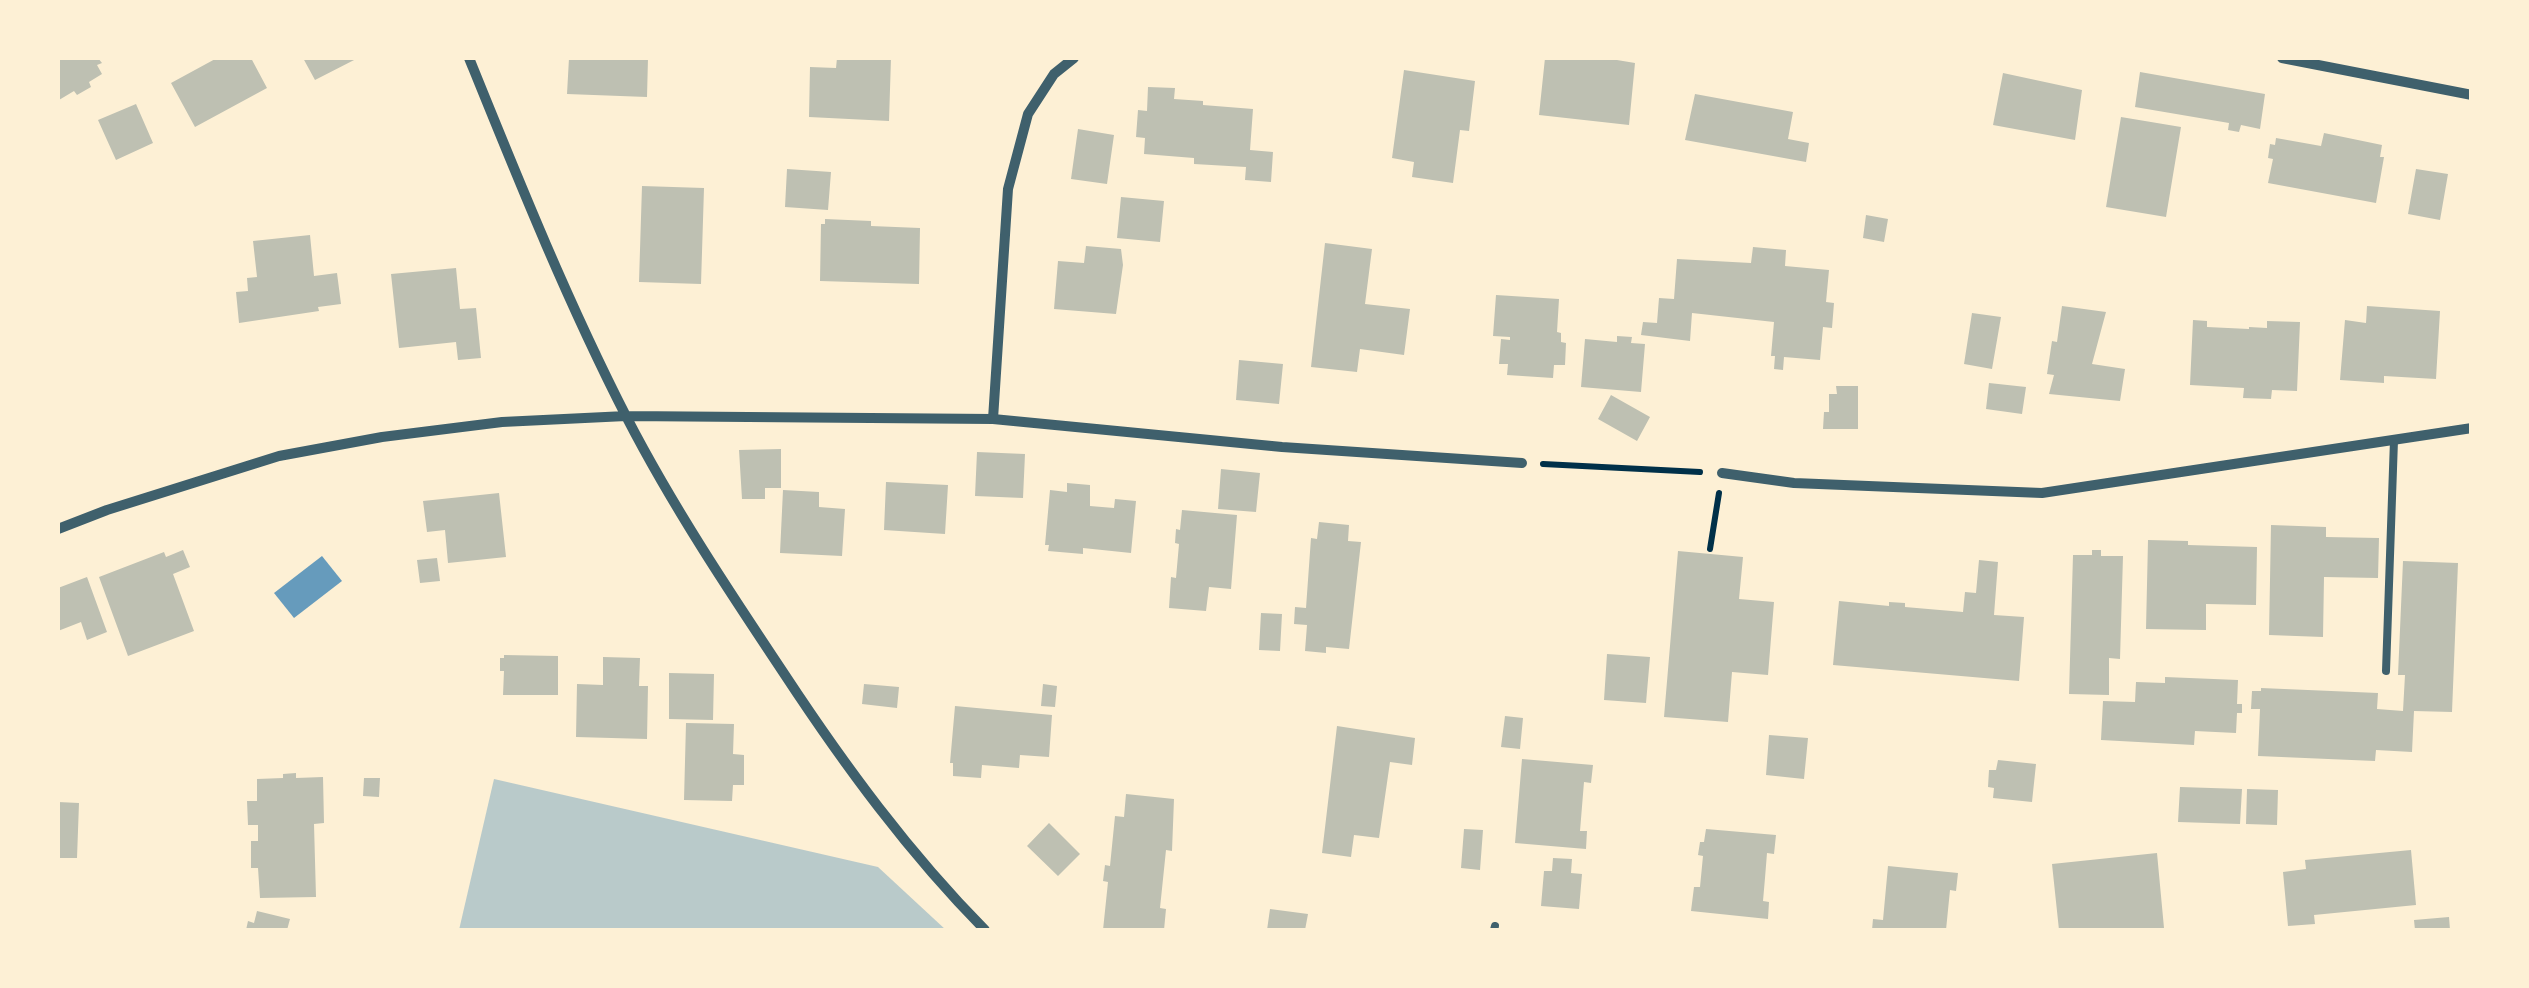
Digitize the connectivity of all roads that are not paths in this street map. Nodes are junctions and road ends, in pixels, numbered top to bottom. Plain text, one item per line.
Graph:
1 (470, 58) edge
2 (1074, 58) edge
3 (2282, 58) edge
4 (2472, 95) edge
5 (626, 416) junction
6 (994, 419) junction
7 (2472, 428) edge
8 (2394, 440) junction
9 (1522, 464) road end
10 (1722, 472) road end
11 (58, 529) edge
12 (2386, 671) dead end
13 (985, 930) edge

1 - 5 street
2 - 6 street
3 - 4 street
5 - 6 street
5 - 11 street
5 - 13 street
6 - 9 street
7 - 8 street
8 - 10 street
8 - 12 lane

